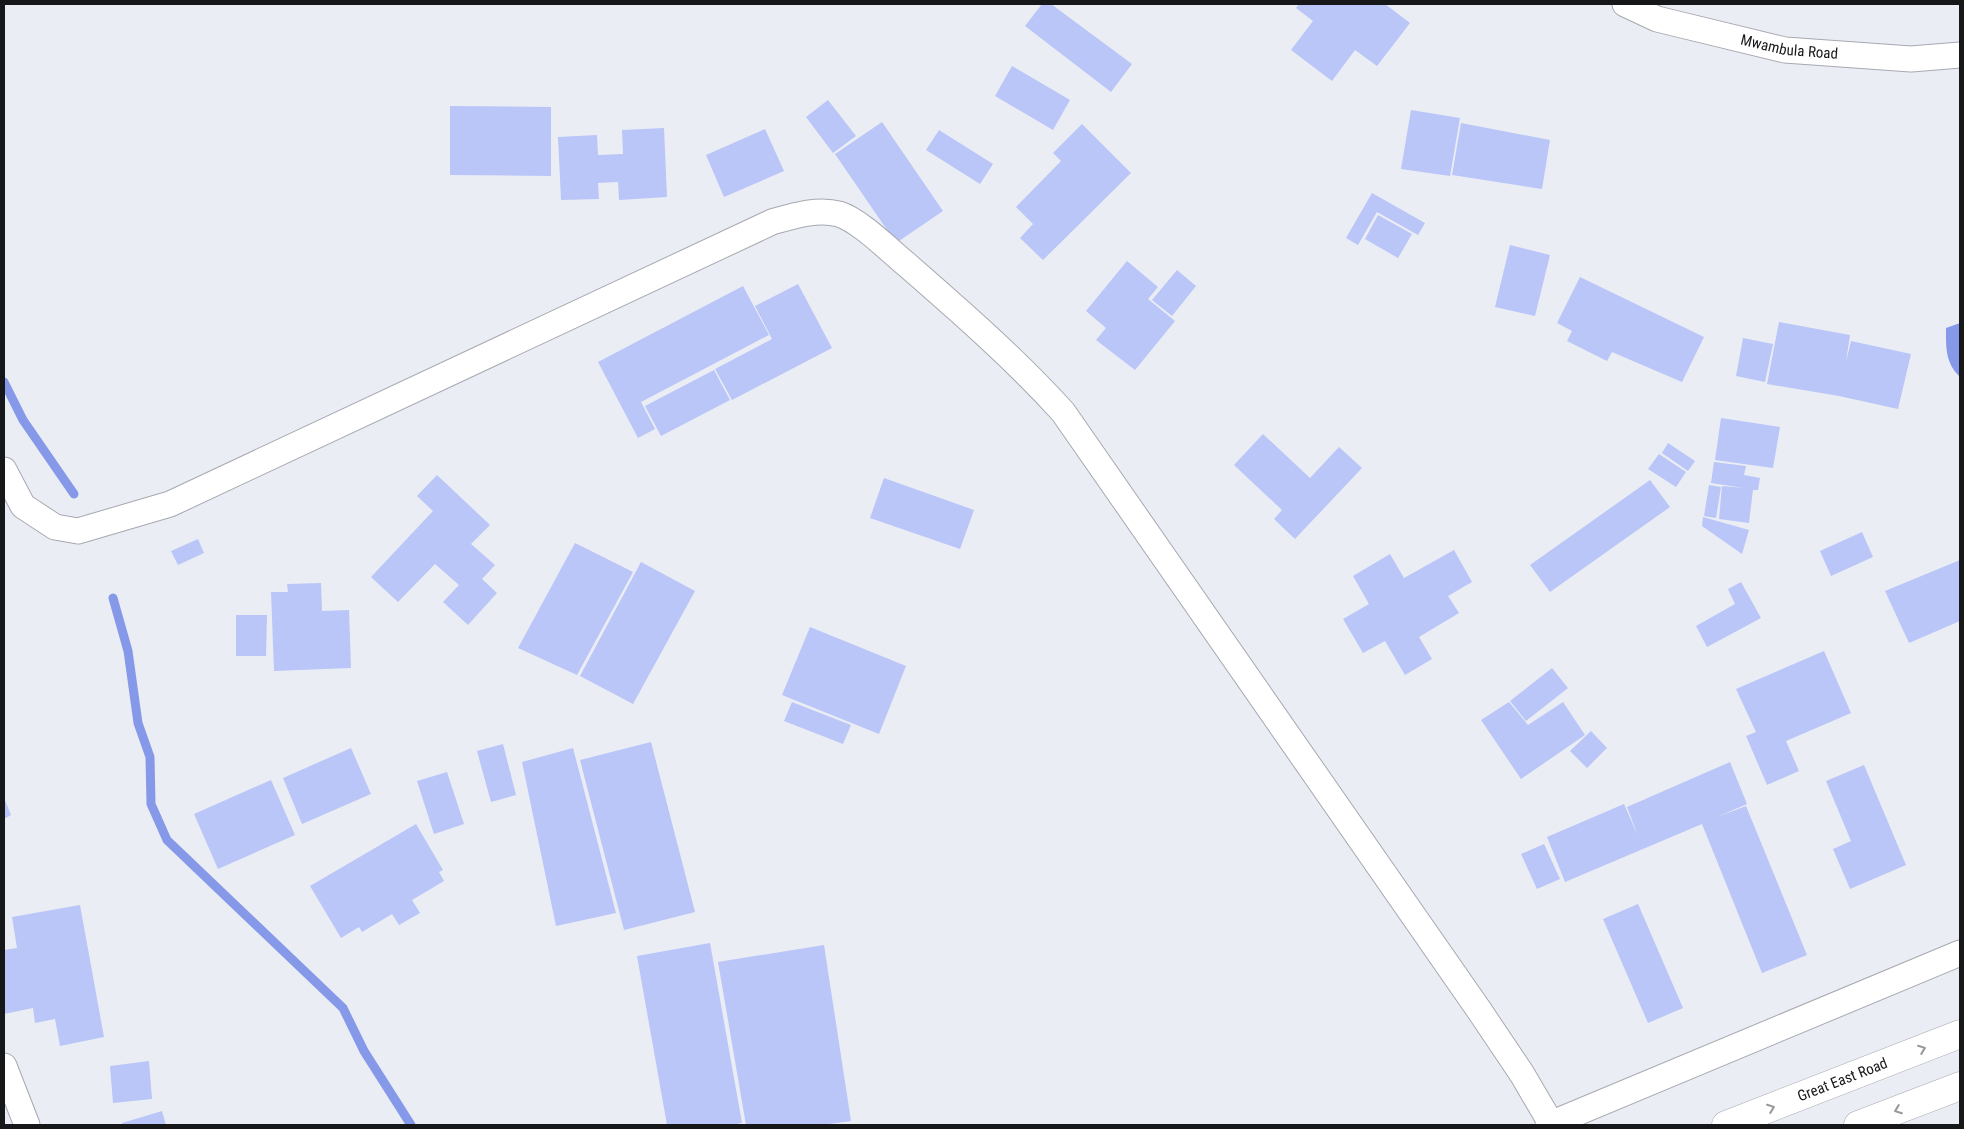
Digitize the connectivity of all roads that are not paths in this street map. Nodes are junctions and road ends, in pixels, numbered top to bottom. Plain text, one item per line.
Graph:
1 (1625, 4) edge
2 (1960, 55) edge
3 (4, 470) edge
4 (1960, 953) edge
5 (1960, 1034) edge
6 (4, 1066) edge
7 (1960, 1086) edge
8 (27, 1125) edge
9 (1550, 1125) edge
10 (1726, 1125) edge
11 (1858, 1125) edge

1 - 2 street, Mwambula Road
3 - 9 street
4 - 9 street
10 -> 5 main road, Great East Road
6 - 8 street
7 -> 11 main road

